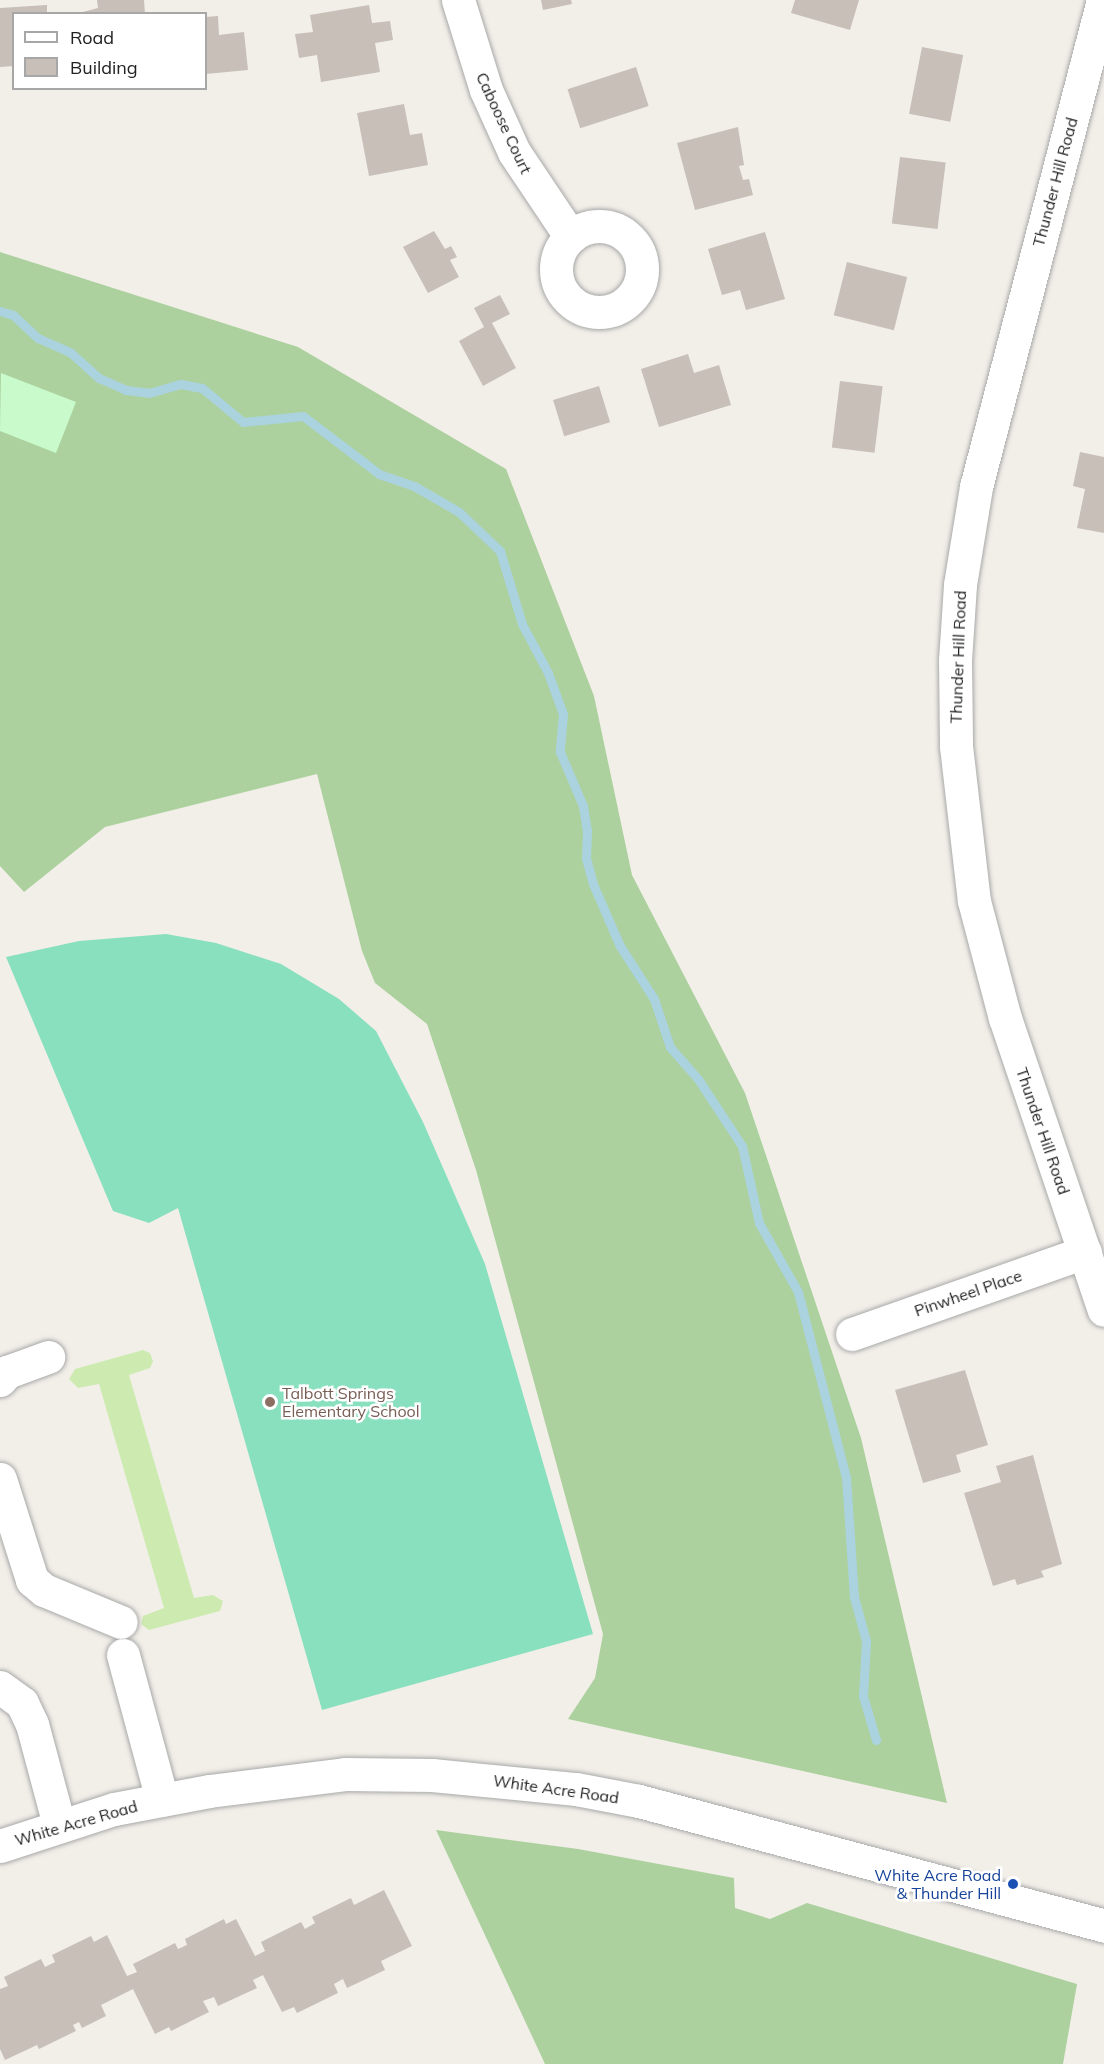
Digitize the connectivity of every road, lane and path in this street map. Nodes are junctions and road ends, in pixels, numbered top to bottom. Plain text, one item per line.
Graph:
1 (458, 0) edge
2 (1103, 0) edge
3 (571, 237) dead end
4 (1085, 1252) junction
5 (1104, 1310) edge
6 (852, 1334) dead end
7 (48, 1357) dead end
8 (0, 1380) edge
9 (0, 1479) edge
10 (121, 1622) dead end
11 (123, 1655) dead end
12 (0, 1687) edge
13 (162, 1800) junction
14 (59, 1825) junction
15 (0, 1846) edge
16 (1104, 1926) edge

1 - 3 street, Caboose Court
2 - 4 street, Thunder Hill Road
4 - 5 street, Thunder Hill Road
4 - 6 street, Pinwheel Place
7 - 8 street
9 - 10 street
11 - 13 street
12 - 14 street
13 - 14 street, White Acre Road
13 - 16 street, White Acre Road
14 - 15 street, White Acre Road

